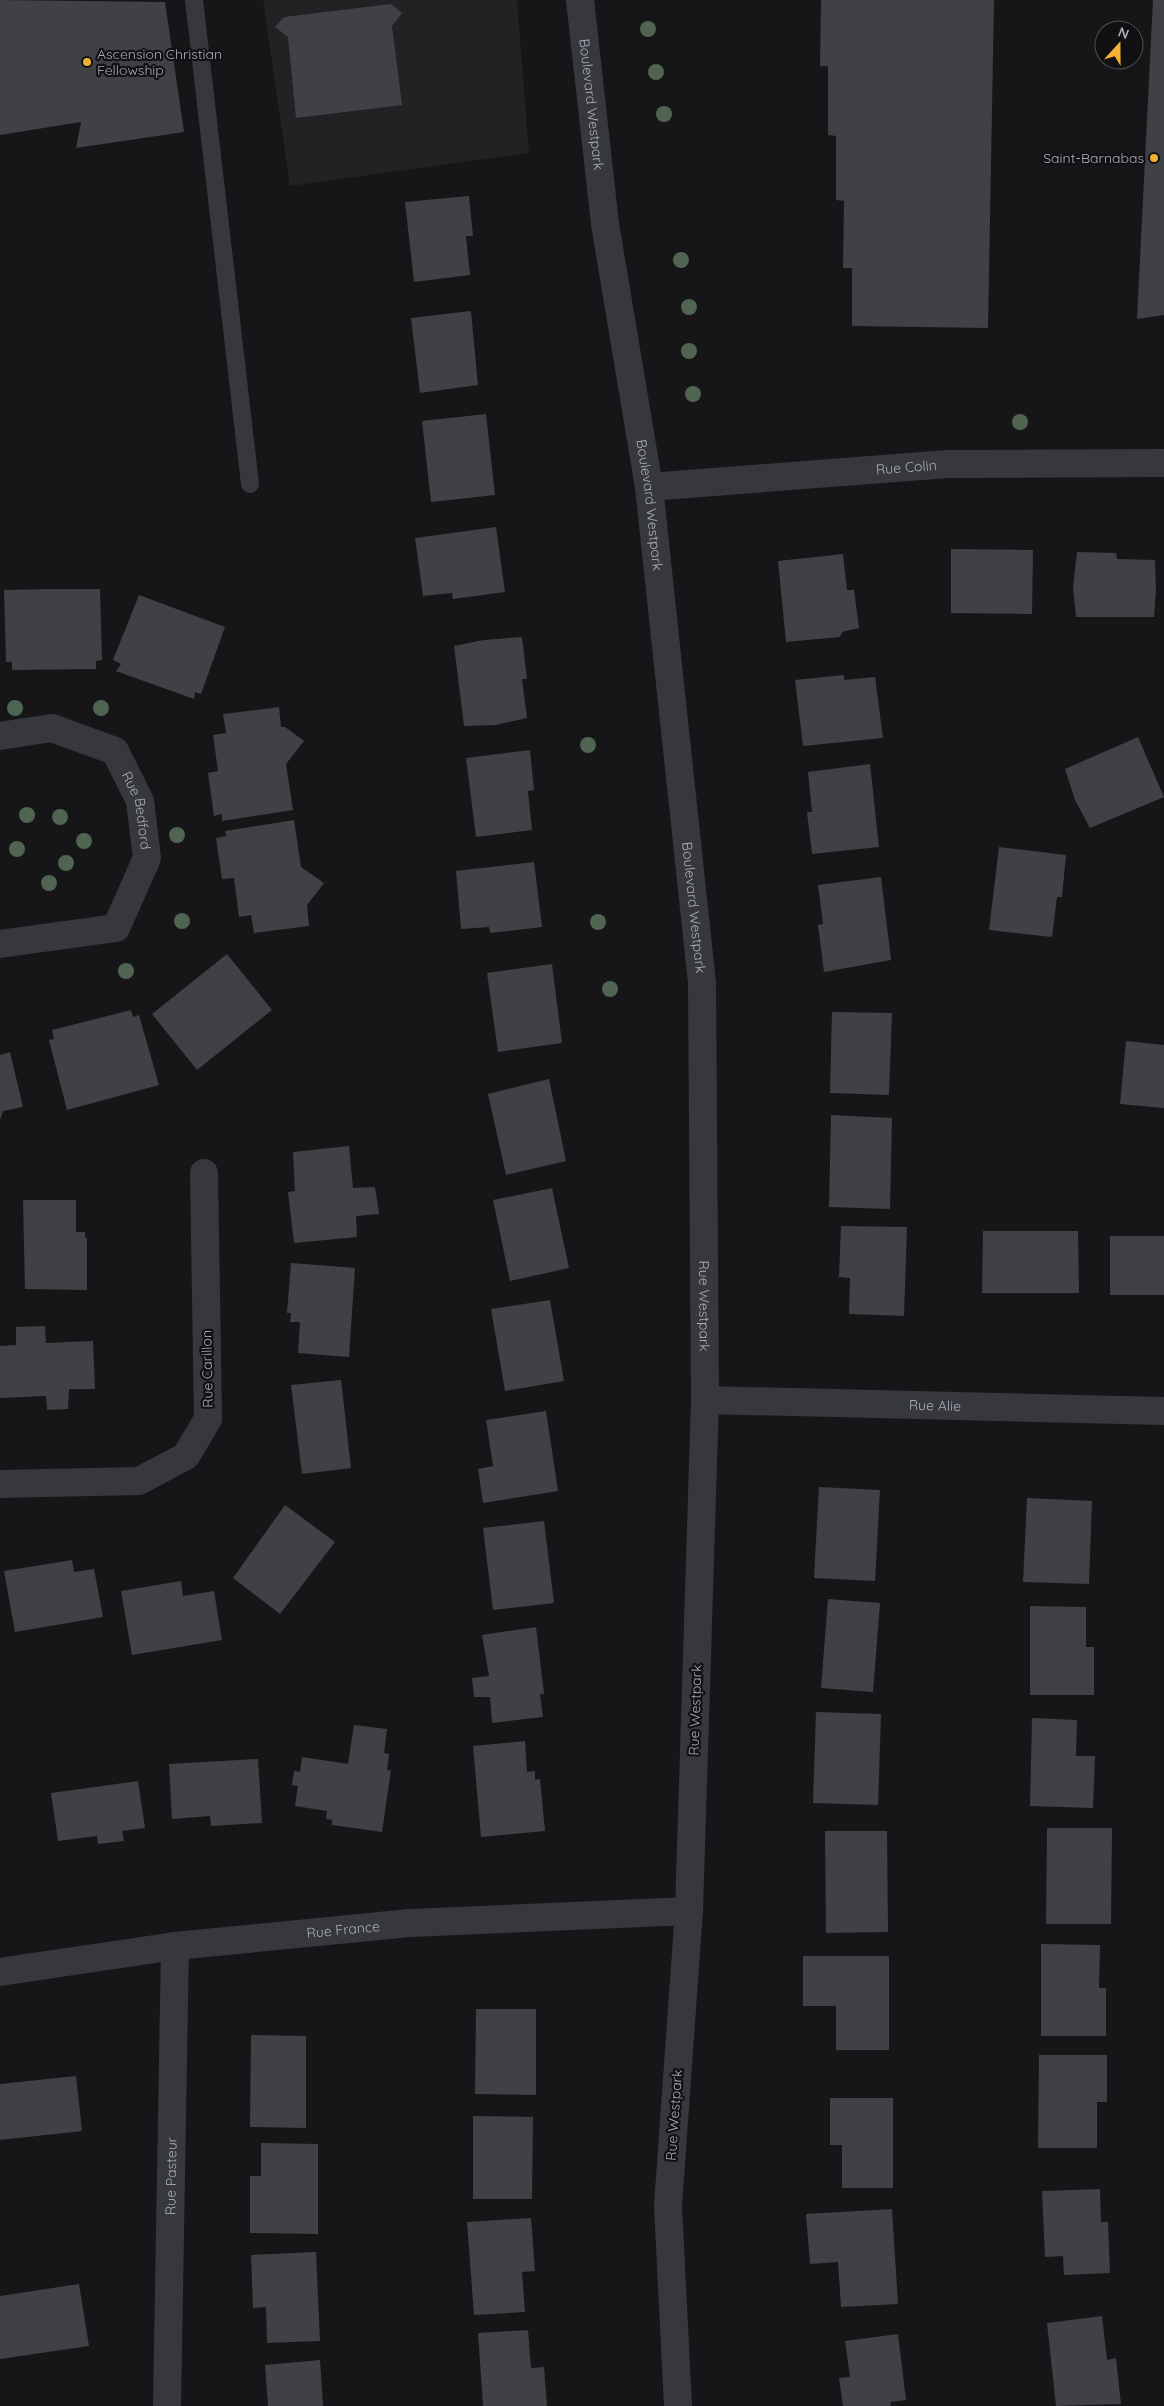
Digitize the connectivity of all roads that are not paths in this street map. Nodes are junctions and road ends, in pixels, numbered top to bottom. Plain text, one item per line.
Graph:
1 (194, 0) edge
2 (580, 0) edge
3 (1164, 463) edge
4 (250, 484) dead end
5 (649, 487) junction
6 (0, 736) edge
7 (0, 944) edge
8 (702, 1013) joint
9 (204, 1173) dead end
10 (705, 1400) junction
11 (1164, 1411) edge
12 (0, 1484) edge
13 (689, 1911) junction
14 (175, 1946) junction
15 (0, 1972) edge
16 (167, 2406) edge
17 (678, 2406) edge

1 - 4 lane
2 - 5 street, Boulevard Westpark
3 - 5 street, Rue Colin
5 - 8 street, Boulevard Westpark
6 - 7 street, Rue Bedford
8 - 10 street, Rue Westpark
9 - 12 street, Rue Carillon
10 - 11 street, Rue Alie
10 - 13 street, Rue Westpark
13 - 14 street, Rue France
13 - 17 street, Rue Westpark
14 - 15 street, Rue France
14 - 16 street, Rue Pasteur

